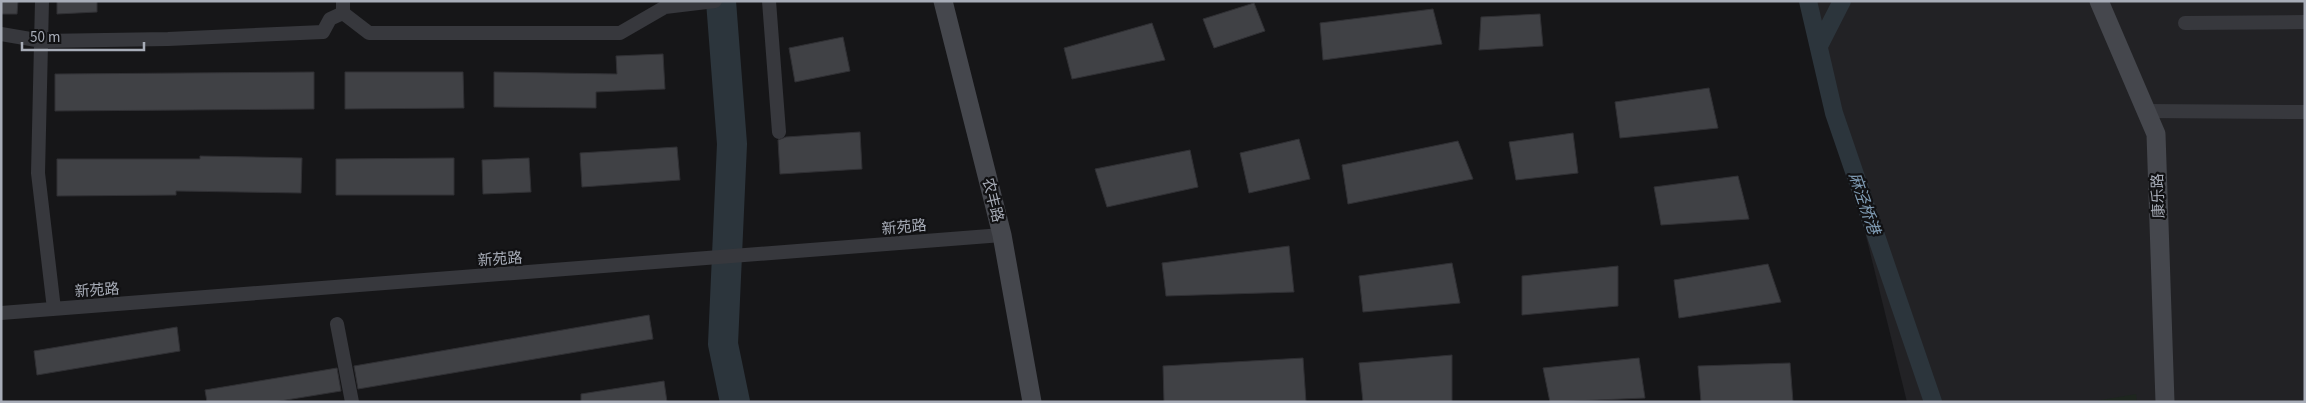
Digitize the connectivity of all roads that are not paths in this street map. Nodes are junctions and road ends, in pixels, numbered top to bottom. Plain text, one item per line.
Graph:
1 (42, 1) edge
2 (715, 1) edge
3 (769, 1) edge
4 (943, 1) edge
5 (2100, 1) edge
6 (343, 7) edge
7 (2305, 22) edge
8 (2185, 23) dead end
9 (1, 34) edge
10 (42, 41) junction
11 (2146, 111) junction
12 (2305, 112) edge
13 (778, 132) dead end
14 (1002, 235) junction
15 (54, 309) junction
16 (1, 313) edge
17 (337, 324) dead end
18 (352, 402) edge
19 (1032, 402) edge
20 (2165, 402) edge

1 - 10 street
2 - 6 street
3 - 13 street
4 - 14 main road, 农丰路
5 - 11 main road, 康乐路
6 - 10 street
7 - 8 street
9 - 10 street
10 - 15 street
11 - 12 street
11 - 20 main road, 康乐路
14 - 15 street, 新苑路
14 - 19 main road, 农丰路
15 - 16 street, 新苑路
17 - 18 street

